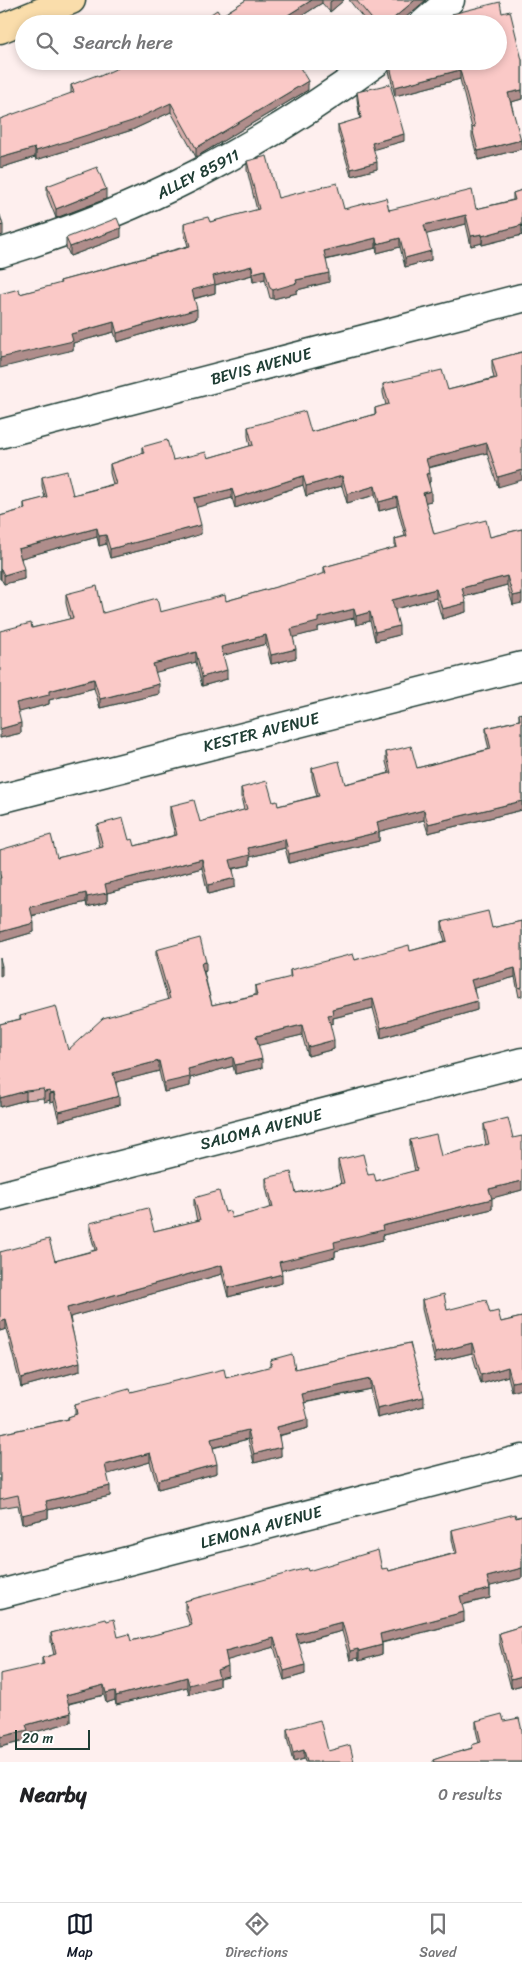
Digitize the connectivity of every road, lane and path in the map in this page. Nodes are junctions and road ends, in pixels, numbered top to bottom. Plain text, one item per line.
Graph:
1 (71, 0) edge
2 (450, 0) edge
3 (34, 15) edge
4 (434, 15) edge
5 (15, 23) edge
6 (0, 29) edge
7 (365, 70) edge
8 (0, 253) edge
9 (522, 298) edge
10 (0, 434) edge
11 (522, 666) edge
12 (0, 799) edge
13 (522, 1062) edge
14 (0, 1196) edge
15 (522, 1459) edge
16 (0, 1594) edge

1 - 3 main road
2 - 4 street
5 - 6 main road
7 - 8 street, ALLEY 85911
9 - 10 street, BEVIS AVENUE
11 - 12 street, KESTER AVENUE
13 - 14 street, SALOMA AVENUE
15 - 16 street, LEMONA AVENUE

